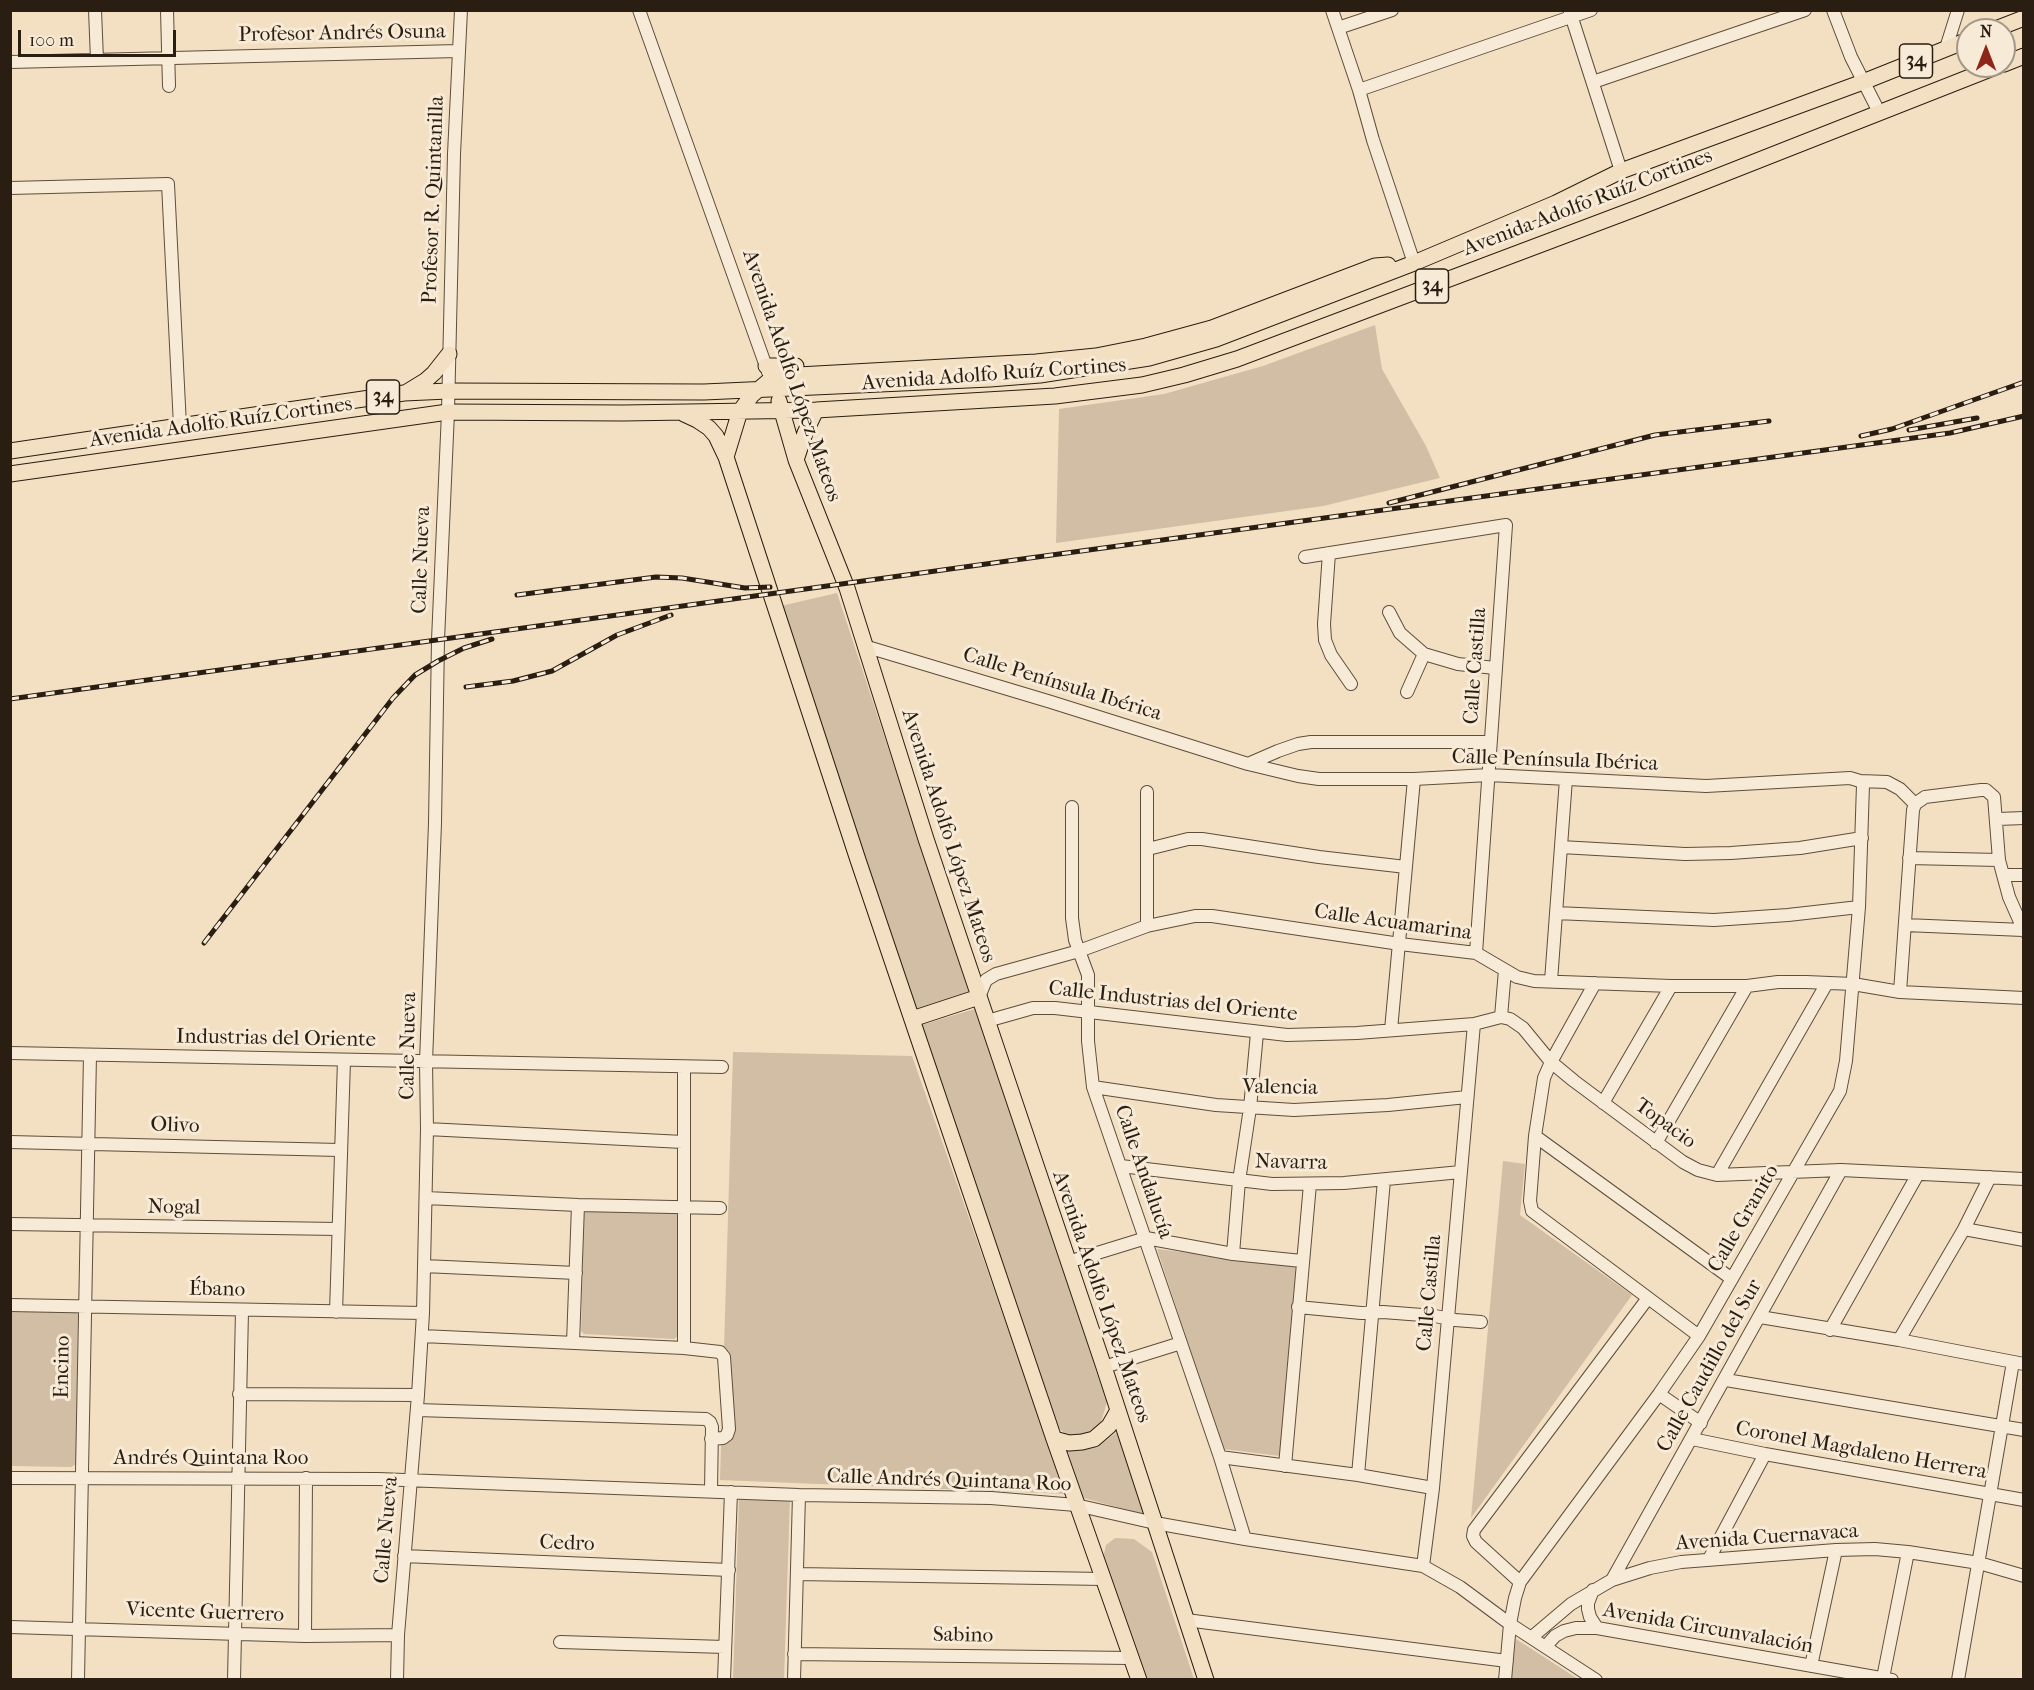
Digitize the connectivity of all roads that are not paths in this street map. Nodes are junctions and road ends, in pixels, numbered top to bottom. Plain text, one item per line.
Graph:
1 (95, 10) edge
2 (167, 10) edge
3 (461, 10) edge
4 (639, 10) edge
5 (1332, 10) edge
6 (1392, 10) edge
7 (1592, 10) edge
8 (1805, 10) edge
9 (1833, 10) edge
10 (1958, 10) edge
11 (1571, 14) edge
12 (1338, 28) junction
13 (1956, 44) edge
14 (1946, 48) junction
15 (458, 51) junction
16 (168, 58) junction
17 (97, 60) junction
18 (10, 62) edge
19 (1967, 78) edge
20 (1593, 82) junction
21 (1863, 82) junction
22 (169, 86) dead end
23 (1359, 90) junction
24 (1879, 112) junction
25 (1621, 171) junction
26 (10, 188) edge
27 (1410, 264) junction
28 (448, 354) junction
29 (770, 378) junction
30 (758, 389) junction
31 (448, 391) junction
32 (404, 393) junction
33 (782, 410) junction
34 (816, 410) junction
35 (740, 411) junction
36 (448, 412) junction
37 (679, 412) junction
38 (180, 426) junction
39 (10, 451) edge
40 (726, 457) junction
41 (796, 460) junction
42 (10, 474) edge
43 (1329, 553) junction
44 (1305, 557) dead end
45 (1389, 612) dead end
46 (864, 646) junction
47 (1424, 654) junction
48 (1495, 668) junction
49 (1351, 684) dead end
50 (1407, 692) dead end
51 (1490, 742) junction
52 (1248, 764) junction
53 (1489, 775) junction
54 (1414, 779) junction
55 (1566, 779) junction
56 (1860, 781) junction
57 (1147, 792) dead end
58 (1072, 807) dead end
59 (1914, 807) junction
60 (2024, 818) edge
61 (1998, 819) junction
62 (1862, 838) junction
63 (1562, 847) junction
64 (1148, 849) junction
65 (1909, 858) junction
66 (1999, 860) junction
67 (1406, 867) junction
68 (2003, 875) junction
69 (2024, 875) edge
70 (1859, 907) junction
71 (1556, 913) junction
72 (1905, 925) junction
73 (1147, 926) junction
74 (2023, 930) edge
75 (1400, 944) junction
76 (1079, 951) junction
77 (1476, 953) junction
78 (1505, 970) junction
79 (1551, 981) junction
80 (1595, 983) junction
81 (1827, 983) junction
82 (1853, 984) junction
83 (1671, 986) junction
84 (1747, 986) junction
85 (1900, 992) junction
86 (979, 997) junction
87 (2024, 998) edge
88 (1087, 1011) junction
89 (1501, 1017) junction
90 (912, 1019) junction
91 (987, 1021) junction
92 (1474, 1024) junction
93 (1391, 1030) junction
94 (1257, 1033) junction
95 (10, 1053) edge
96 (90, 1055) junction
97 (344, 1060) junction
98 (426, 1062) junction
99 (1551, 1062) junction
100 (722, 1067) dead end
101 (684, 1068) junction
102 (1093, 1087) junction
103 (1467, 1097) junction
104 (1603, 1103) junction
105 (1250, 1108) junction
106 (427, 1129) junction
107 (1535, 1136) junction
108 (10, 1142) edge
109 (683, 1142) junction
110 (87, 1143) junction
111 (1656, 1143) junction
112 (339, 1150) junction
113 (1121, 1166) junction
114 (1841, 1170) junction
115 (1461, 1172) junction
116 (1793, 1173) junction
117 (1918, 1174) junction
118 (1717, 1175) junction
119 (1990, 1177) junction
120 (2024, 1179) edge
121 (1384, 1180) junction
122 (1239, 1181) junction
123 (1310, 1185) junction
124 (426, 1198) junction
125 (578, 1205) junction
126 (683, 1208) junction
127 (720, 1208) dead end
128 (10, 1224) edge
129 (86, 1226) junction
130 (338, 1229) junction
131 (1964, 1229) junction
132 (1146, 1238) junction
133 (2024, 1240) edge
134 (1233, 1254) junction
135 (1302, 1261) junction
136 (1068, 1262) junction
137 (424, 1266) junction
138 (576, 1273) junction
139 (1732, 1279) junction
140 (1648, 1298) junction
141 (10, 1305) edge
142 (84, 1307) junction
143 (1298, 1307) junction
144 (242, 1311) junction
145 (336, 1312) junction
146 (1372, 1312) junction
147 (423, 1313) junction
148 (1447, 1317) junction
149 (1760, 1317) junction
150 (1481, 1322) dead end
151 (1830, 1330) junction
152 (422, 1336) junction
153 (1699, 1336) junction
154 (1899, 1340) junction
155 (573, 1343) junction
156 (1181, 1343) junction
157 (684, 1348) junction
158 (2018, 1363) edge
159 (1104, 1367) junction
160 (1726, 1380) junction
161 (239, 1394) junction
162 (1659, 1394) junction
163 (418, 1395) junction
164 (417, 1410) junction
165 (1117, 1412) junction
166 (1701, 1423) junction
167 (2003, 1427) junction
168 (2024, 1430) edge
169 (711, 1439) junction
170 (1053, 1439) junction
171 (1692, 1439) junction
172 (1765, 1454) junction
173 (1220, 1457) junction
174 (1285, 1466) junction
175 (1358, 1475) junction
176 (10, 1478) edge
177 (238, 1478) junction
178 (306, 1478) junction
179 (80, 1479) junction
180 (411, 1480) junction
181 (1433, 1488) junction
182 (711, 1491) junction
183 (731, 1492) junction
184 (800, 1495) junction
185 (1991, 1495) junction
186 (2024, 1500) edge
187 (1076, 1504) junction
188 (1155, 1522) junction
189 (1245, 1539) junction
190 (1836, 1550) junction
191 (1908, 1552) junction
192 (404, 1556) junction
193 (1709, 1559) junction
194 (1979, 1563) junction
195 (1423, 1566) junction
196 (729, 1570) junction
197 (797, 1574) junction
198 (2024, 1576) edge
199 (1104, 1579) junction
200 (1612, 1580) junction
201 (1520, 1582) junction
202 (1594, 1589) junction
203 (1186, 1620) junction
204 (1510, 1624) junction
205 (10, 1628) edge
206 (78, 1628) junction
207 (1597, 1628) junction
208 (236, 1634) junction
209 (398, 1635) junction
210 (305, 1636) junction
211 (1532, 1637) junction
212 (560, 1642) dead end
213 (1546, 1646) junction
214 (725, 1647) junction
215 (794, 1654) junction
216 (1131, 1658) junction
217 (1507, 1661) junction
218 (1811, 1666) junction
219 (1887, 1679) edge
220 (78, 1680) edge
221 (234, 1680) edge
222 (397, 1680) edge
223 (724, 1680) edge
224 (794, 1680) edge
225 (1139, 1680) edge
226 (1206, 1680) edge
227 (1505, 1680) edge
228 (1596, 1680) edge
229 (1958, 1680) edge

1 - 17 street
2 - 16 street
3 - 15 street, Profesor R. Quintanilla
4 - 29 street, Avenida Adolfo López Mateos
5 - 12 street
6 - 12 street
7 - 11 street
8 - 20 street
9 - 21 street
10 - 14 street
11 - 20 street
11 - 23 street
12 - 23 street
13 - 14 main road, Avenida Adolfo Ruíz Cortines / 34
14 - 21 main road, Avenida Adolfo Ruíz Cortines / 34
15 - 16 street, Profesor Andrés Osuna
15 - 28 street, Profesor R. Quintanilla
16 - 17 street, Profesor Andrés Osuna
16 - 22 street
17 - 18 street, Profesor Andrés Osuna
19 - 24 main road, Avenida Adolfo Ruíz Cortines / 34
20 - 25 street
21 - 24 street
21 - 25 main road, Avenida Adolfo Ruíz Cortines / 34
23 - 27 street
24 - 34 main road, Avenida Adolfo Ruíz Cortines / 34
25 - 27 main road, Avenida Adolfo Ruíz Cortines / 34
26 - 38 street
27 - 29 main road, Avenida Adolfo Ruíz Cortines / 34
27 - 29 main road, Avenida Adolfo Ruíz Cortines / 34
28 - 31 street, Profesor R. Quintanilla
28 - 32 main road
29 - 30 main road, Avenida Adolfo Ruíz Cortines / 34
29 - 33 main road, Avenida Adolfo López Mateos
30 - 31 main road, Avenida Adolfo Ruíz Cortines / 34
30 - 35 main road
31 - 32 main road, Avenida Adolfo Ruíz Cortines / 34
31 - 36 street, Calle Nueva
32 - 38 main road, Avenida Adolfo Ruíz Cortines / 34
33 - 34 main road, Avenida Adolfo Ruíz Cortines / 34
33 - 35 main road, Avenida Adolfo Ruíz Cortines / 34
33 - 41 main road, Avenida Adolfo López Mateos
34 - 41 main road
35 - 37 main road, Avenida Adolfo Ruíz Cortines / 34
35 - 40 main road
36 - 37 main road, Avenida Adolfo Ruíz Cortines / 34
36 - 42 main road, Avenida Adolfo Ruíz Cortines / 34
36 - 98 street, Calle Nueva
37 - 40 main road
38 - 39 main road, Avenida Adolfo Ruíz Cortines / 34
40 - 90 main road
41 - 46 main road, Avenida Adolfo López Mateos
43 - 44 street
43 - 48 street, Calle Castilla
43 - 49 street
45 - 47 street
46 - 52 street, Calle Península Ibérica
46 - 86 main road, Avenida Adolfo López Mateos
47 - 48 street
47 - 50 street
48 - 51 street, Calle Castilla
51 - 52 street, Calle Península Ibérica
51 - 53 street, Calle Castilla
52 - 54 street, Calle Península Ibérica
53 - 54 street, Calle Península Ibérica
53 - 55 street, Calle Península Ibérica
53 - 77 street, Calle Castilla
54 - 67 street
55 - 56 street, Calle Península Ibérica
55 - 63 street
56 - 59 street, Calle Península Ibérica
56 - 62 street, Calle Granito
57 - 64 street
58 - 76 street, Calle Andalucía
59 - 61 street
59 - 65 street
60 - 61 street
61 - 66 street
62 - 63 street
62 - 70 street, Calle Granito
63 - 71 street
64 - 67 street
64 - 73 street
65 - 66 street
65 - 72 street
66 - 68 street
67 - 75 street
68 - 69 street
68 - 74 street
70 - 71 street
70 - 82 street, Calle Granito
71 - 79 street
72 - 74 street
72 - 85 street
73 - 75 street, Calle Acuamarina
73 - 76 street, Calle Acuamarina
75 - 77 street, Calle Acuamarina
75 - 93 street
76 - 86 street, Calle Acuamarina
76 - 88 street, Calle Andalucía
77 - 78 street, Calle Acuamarina
78 - 79 street, Calle Acuamarina
78 - 89 street
79 - 80 street, Calle Acuamarina
80 - 83 street, Calle Acuamarina
80 - 99 street
81 - 82 street, Calle Acuamarina
81 - 84 street, Calle Acuamarina
81 - 118 street
82 - 85 street, Calle Acuamarina
82 - 116 street, Calle Granito
83 - 84 street, Calle Acuamarina
83 - 104 street
84 - 111 street
85 - 87 street, Calle Acuamarina
86 - 90 main road
86 - 91 main road, Avenida Adolfo López Mateos
88 - 91 street, Calle Industrias del Oriente
88 - 94 street, Calle Industrias del Oriente
88 - 102 street, Calle Andalucía
89 - 92 street, Calle Industrias del Oriente
89 - 99 street, Topacio
90 - 170 main road
91 - 136 main road, Avenida Adolfo López Mateos
92 - 93 street, Calle Industrias del Oriente
92 - 103 street, Calle Castilla
93 - 94 street, Calle Industrias del Oriente
94 - 105 street
95 - 96 street, Industrias del Oriente
96 - 97 street, Industrias del Oriente
96 - 110 street, Encino
97 - 98 street, Industrias del Oriente
97 - 112 street
98 - 101 street, Industrias del Oriente
98 - 106 street, Calle Nueva
99 - 104 street, Topacio
99 - 107 street
100 - 101 street, Industrias del Oriente
101 - 109 street
102 - 105 street, Valencia
102 - 113 street, Calle Andalucía
103 - 105 street, Valencia
103 - 115 street, Calle Castilla
104 - 111 street, Topacio
105 - 122 street
106 - 109 street
106 - 124 street, Calle Nueva
107 - 139 street
107 - 140 street
108 - 110 street, Olivo
109 - 126 street
110 - 112 street, Olivo
110 - 129 street, Encino
111 - 118 street, Topacio
112 - 130 street
113 - 122 street, Navarra
113 - 132 street, Calle Andalucía
114 - 116 street, Topacio
114 - 117 street, Topacio
114 - 149 street, Calle Caudillo del Sur
115 - 121 street, Navarra
115 - 148 street, Calle Castilla
116 - 118 street, Topacio
116 - 139 street, Calle Granito
117 - 119 street, Topacio
117 - 151 street
119 - 120 street, Topacio
119 - 131 street
121 - 123 street, Navarra
121 - 146 street
122 - 123 street, Navarra
122 - 134 street
123 - 135 street
124 - 125 street
124 - 137 street, Calle Nueva
125 - 126 street
125 - 138 street
126 - 127 street
126 - 157 street
128 - 129 street, Nogal
129 - 130 street, Nogal
129 - 142 street, Encino
130 - 145 street
131 - 133 street
131 - 154 street
132 - 134 street
132 - 136 street
132 - 156 street, Calle Andalucía
134 - 135 street
135 - 143 street
136 - 159 main road, Avenida Adolfo López Mateos
137 - 138 street
137 - 147 street, Calle Nueva
138 - 155 street
139 - 153 street, Calle Granito
140 - 153 street
140 - 201 street
141 - 142 street, Ébano
142 - 144 street, Ébano
142 - 179 street, Encino
143 - 146 street
143 - 174 street
144 - 145 street, Ébano
144 - 161 street
145 - 147 street, Ébano
146 - 148 street
146 - 175 street
147 - 152 street, Calle Nueva
148 - 150 street
148 - 181 street, Calle Castilla
149 - 151 street
149 - 160 street, Calle Caudillo del Sur
151 - 154 street
152 - 155 street
152 - 163 street, Calle Nueva
153 - 162 street, Calle Granito
154 - 158 street
155 - 157 street
156 - 159 street
156 - 173 street, Calle Andalucía
157 - 169 street
158 - 167 street
159 - 165 main road, Avenida Adolfo López Mateos
160 - 166 street, Calle Caudillo del Sur
160 - 167 street
161 - 163 street
161 - 177 street
162 - 166 street
162 - 201 street, Calle Granito
163 - 164 street, Calle Nueva
164 - 169 street
164 - 180 street, Calle Nueva
165 - 170 main road
165 - 188 main road, Avenida Adolfo López Mateos
166 - 171 street, Calle Caudillo del Sur
167 - 168 street
167 - 185 street
169 - 182 street
170 - 187 main road
171 - 172 street, Coronel Magdaleno Herrera
171 - 200 street, Calle Caudillo del Sur
172 - 185 street, Coronel Magdaleno Herrera
172 - 193 street
173 - 174 street
173 - 189 street, Calle Andalucía
174 - 175 street
175 - 181 street
176 - 179 street, Andrés Quintana Roo
177 - 178 street, Andrés Quintana Roo
177 - 179 street, Andrés Quintana Roo
177 - 208 street
178 - 180 street, Andrés Quintana Roo
178 - 210 street
179 - 206 street, Encino
180 - 182 street, Calle Andrés Quintana Roo
180 - 192 street, Calle Nueva
181 - 195 street, Calle Castilla
182 - 183 street, Calle Andrés Quintana Roo
183 - 184 street, Calle Andrés Quintana Roo
183 - 196 street
184 - 187 street, Calle Andrés Quintana Roo
184 - 197 street
185 - 186 street, Coronel Magdaleno Herrera
185 - 194 street
187 - 188 street, Calle Andrés Quintana Roo
187 - 199 main road
188 - 189 street, Calle Andrés Quintana Roo
188 - 203 main road, Avenida Adolfo López Mateos
189 - 195 street, Calle Andrés Quintana Roo
190 - 191 street, Avenida Cuernavaca
190 - 193 street, Avenida Cuernavaca
190 - 218 street
191 - 194 street, Avenida Cuernavaca
191 - 219 street
192 - 196 street, Cedro
192 - 209 street, Calle Nueva
193 - 200 street, Avenida Cuernavaca
194 - 198 street, Avenida Cuernavaca
194 - 229 street
195 - 204 street, Calle Andrés Quintana Roo
196 - 214 street
197 - 199 street
197 - 215 street
199 - 216 main road
200 - 202 street, Avenida Cuernavaca
201 - 204 street, Calle Granito
202 - 207 street
202 - 211 street, Avenida Cuernavaca
203 - 217 street
203 - 226 main road, Avenida Adolfo López Mateos
204 - 211 street, Calle Andrés Quintana Roo
204 - 217 street, Calle Granito
205 - 206 street, Vicente Guerrero
206 - 208 street, Vicente Guerrero
206 - 220 street, Encino
207 - 213 street, Avenida Circunvalación
207 - 218 street, Avenida Circunvalación
208 - 210 street, Vicente Guerrero
208 - 221 street
209 - 210 street, Vicente Guerrero
209 - 222 street, Calle Nueva
211 - 213 street, Calle Andrés Quintana Roo
212 - 214 street
213 - 228 street
214 - 223 street
215 - 216 street, Sabino
215 - 224 street
216 - 225 main road
217 - 227 street, Calle Granito
218 - 219 street, Avenida Circunvalación

